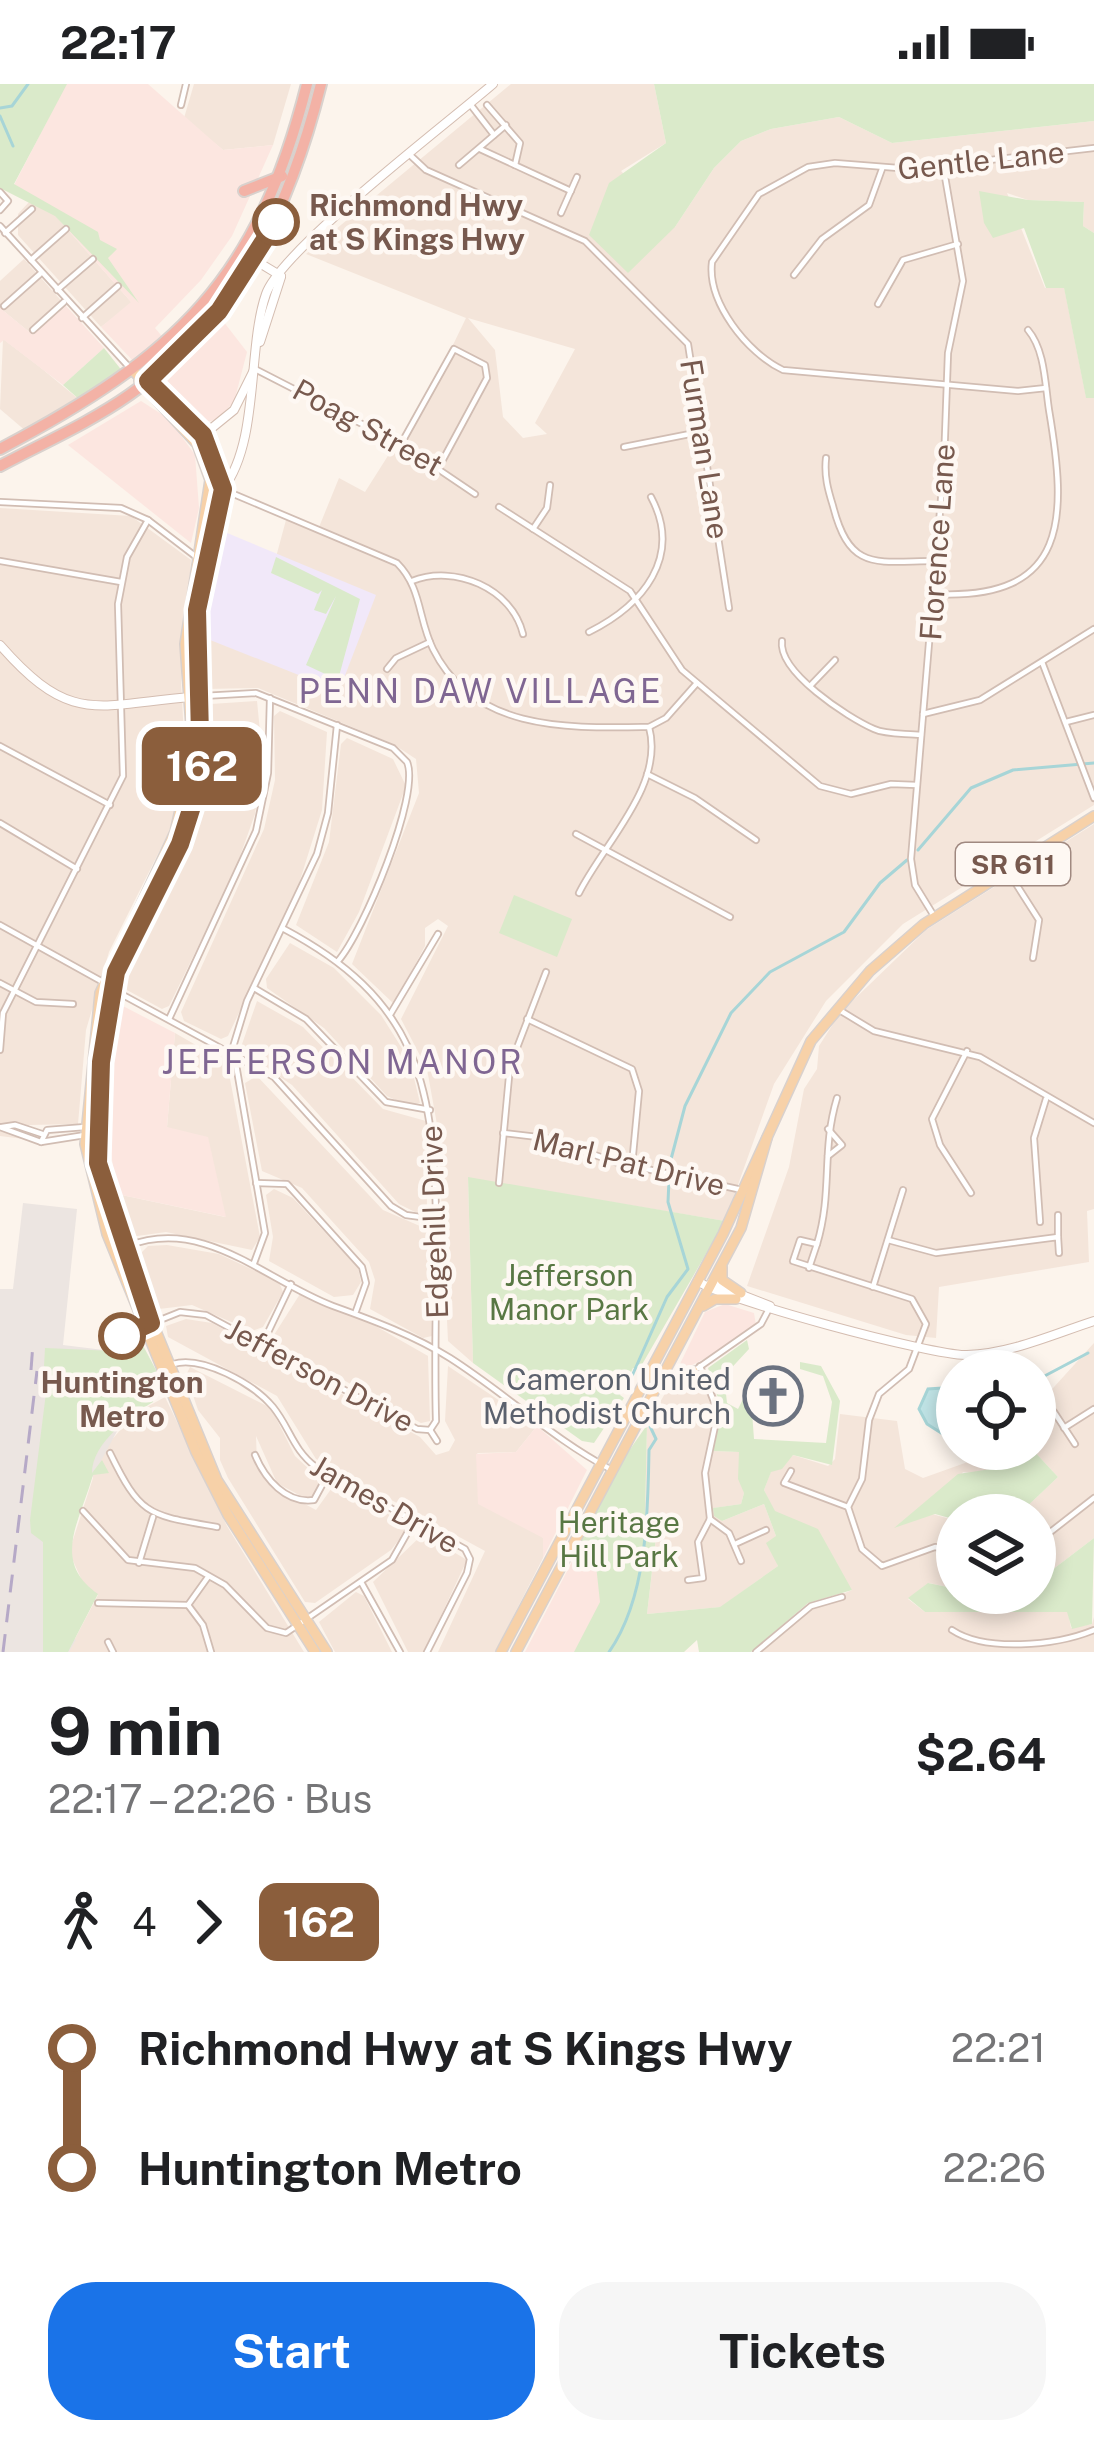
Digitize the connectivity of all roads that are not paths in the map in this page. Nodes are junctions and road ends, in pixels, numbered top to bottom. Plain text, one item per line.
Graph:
1 (187, 84) edge
2 (307, 84) edge
3 (321, 84) edge
4 (493, 84) edge
5 (470, 104) junction
6 (181, 105) dead end
7 (487, 105) dead end
8 (506, 125) junction
9 (494, 135) junction
10 (480, 148) junction
11 (1094, 148) edge
12 (410, 154) junction
13 (459, 165) dead end
14 (515, 165) junction
15 (943, 165) junction
16 (882, 169) junction
17 (282, 176) junction
18 (577, 177) dead end
19 (244, 190) dead end
20 (571, 191) junction
21 (0, 192) edge
22 (32, 209) dead end
23 (0, 210) edge
24 (561, 213) dead end
25 (67, 229) dead end
26 (3, 230) edge
27 (958, 244) junction
28 (243, 253) junction
29 (93, 259) dead end
30 (31, 260) junction
31 (255, 261) junction
32 (42, 273) junction
33 (794, 274) dead end
34 (281, 276) junction
35 (118, 286) dead end
36 (57, 290) junction
37 (66, 300) junction
38 (878, 304) dead end
39 (4, 306) dead end
40 (82, 317) junction
41 (33, 330) dead end
42 (1028, 330) dead end
43 (255, 369) junction
44 (133, 371) junction
45 (145, 383) junction
46 (947, 386) junction
47 (1046, 388) junction
48 (705, 431) junction
49 (200, 440) junction
50 (401, 444) junction
51 (624, 447) dead end
52 (0, 449) edge
53 (826, 458) dead end
54 (0, 466) edge
55 (439, 467) junction
56 (550, 485) dead end
57 (217, 489) junction
58 (476, 494) dead end
59 (651, 497) dead end
60 (0, 502) edge
61 (500, 508) dead end
62 (148, 520) junction
63 (533, 529) junction
64 (196, 557) junction
65 (0, 561) edge
66 (936, 561) junction
67 (412, 581) junction
68 (122, 582) junction
69 (934, 594) junction
70 (637, 599) junction
71 (729, 608) dead end
72 (1094, 629) edge
73 (590, 632) dead end
74 (523, 634) dead end
75 (782, 641) dead end
76 (430, 642) junction
77 (0, 645) edge
78 (836, 660) dead end
79 (1042, 662) junction
80 (387, 669) dead end
81 (697, 683) junction
82 (810, 686) junction
83 (192, 697) junction
84 (270, 698) junction
85 (119, 706) junction
86 (922, 714) junction
87 (1094, 715) edge
88 (1066, 722) junction
89 (337, 725) junction
90 (649, 727) junction
91 (921, 734) junction
92 (0, 746) edge
93 (647, 774) junction
94 (917, 785) junction
95 (1094, 797) edge
96 (110, 805) junction
97 (1094, 816) edge
98 (0, 823) edge
99 (576, 834) dead end
100 (756, 840) dead end
101 (604, 848) junction
102 (1006, 868) junction
103 (77, 869) junction
104 (580, 893) dead end
105 (934, 916) junction
106 (730, 917) dead end
107 (0, 926) edge
108 (284, 929) junction
109 (438, 934) dead end
110 (37, 945) junction
111 (1034, 958) dead end
112 (338, 961) junction
113 (546, 972) dead end
114 (0, 983) edge
115 (107, 986) junction
116 (254, 988) junction
117 (15, 992) junction
118 (74, 1004) dead end
119 (837, 1008) junction
120 (391, 1013) junction
121 (169, 1019) junction
122 (527, 1019) junction
123 (0, 1050) edge
124 (967, 1052) junction
125 (232, 1053) junction
126 (258, 1067) junction
127 (238, 1080) junction
128 (837, 1098) dead end
129 (1047, 1099) junction
130 (430, 1110) junction
131 (1093, 1124) edge
132 (1, 1127) edge
133 (828, 1129) junction
134 (91, 1130) junction
135 (503, 1133) junction
136 (826, 1157) junction
137 (632, 1165) junction
138 (499, 1183) dead end
139 (256, 1184) junction
140 (903, 1190) dead end
141 (748, 1193) junction
142 (971, 1193) dead end
143 (1058, 1215) dead end
144 (436, 1219) junction
145 (1040, 1222) dead end
146 (1058, 1238) junction
147 (888, 1240) junction
148 (817, 1244) junction
149 (118, 1250) junction
150 (1059, 1253) dead end
151 (254, 1263) junction
152 (722, 1264) junction
153 (809, 1268) junction
154 (698, 1281) junction
155 (292, 1284) junction
156 (710, 1287) junction
157 (873, 1287) junction
158 (739, 1296) junction
159 (771, 1306) junction
160 (356, 1311) junction
161 (1094, 1321) edge
162 (147, 1324) junction
163 (686, 1330) junction
164 (261, 1347) junction
165 (917, 1349) junction
166 (436, 1352) junction
167 (673, 1355) junction
168 (165, 1366) junction
169 (696, 1369) junction
170 (656, 1386) junction
171 (1094, 1409) edge
172 (1056, 1415) edge
173 (1064, 1428) junction
174 (430, 1430) junction
175 (437, 1442) dead end
176 (1075, 1444) dead end
177 (110, 1454) dead end
178 (255, 1455) dead end
179 (598, 1463) junction
180 (610, 1469) junction
181 (791, 1471) dead end
182 (328, 1474) junction
183 (775, 1479) dead end
184 (784, 1483) junction
185 (1094, 1498) edge
186 (848, 1507) junction
187 (82, 1510) dead end
188 (153, 1516) junction
189 (710, 1519) junction
190 (414, 1522) junction
191 (217, 1527) dead end
192 (1056, 1528) edge
193 (766, 1530) dead end
194 (734, 1544) junction
195 (936, 1547) edge
196 (741, 1561) dead end
197 (139, 1564) junction
198 (208, 1576) junction
199 (688, 1580) dead end
200 (362, 1582) junction
201 (842, 1597) dead end
202 (98, 1603) dead end
203 (188, 1605) junction
204 (302, 1623) junction
205 (952, 1630) dead end
206 (1094, 1630) edge
207 (108, 1642) dead end
208 (113, 1652) edge
209 (211, 1652) edge
210 (315, 1652) edge
211 (327, 1652) edge
212 (400, 1652) edge
213 (428, 1652) edge
214 (501, 1652) edge
215 (516, 1652) edge
216 (756, 1652) edge

1 - 6 street
2 - 17 highway
3 - 31 highway
4 - 5 main road
5 - 9 street
5 - 12 main road
7 - 8 street
8 - 9 street
8 - 14 street
9 - 10 street
10 - 13 street
10 - 14 street
11 - 15 street, Gentle Lane
12 - 34 main road
12 - 48 street, Furman Lane
14 - 20 street
15 - 16 street, Gentle Lane
15 - 27 street, Florence Lane
16 - 33 street
16 - 46 street, Gentle Lane
17 - 19 highway
17 - 28 highway
18 - 20 street
20 - 24 street
21 - 23 street
22 - 26 street
25 - 30 street
26 - 30 street
27 - 38 street
27 - 46 street, Florence Lane
28 - 31 main road
28 - 44 highway
29 - 36 street
30 - 32 street
31 - 34 main road
31 - 45 highway
32 - 36 street
32 - 39 street
34 - 43 main road
35 - 40 street
36 - 37 street
37 - 40 street
37 - 41 street
40 - 44 street
42 - 47 street
43 - 49 main road
43 - 50 street, Poag Street
43 - 57 main road
44 - 45 main road
44 - 52 highway
45 - 49 main road
45 - 54 highway
46 - 47 street, Gentle Lane
46 - 66 street, Florence Lane
47 - 69 street
48 - 51 street
48 - 71 street, Furman Lane
49 - 57 main road
50 - 55 street, Poag Street
50 - 55 street
53 - 66 street
55 - 58 street, Poag Street
56 - 63 street
57 - 64 main road
57 - 67 street
57 - 83 main road
59 - 70 street
60 - 62 street
61 - 63 street
62 - 64 street
62 - 68 street
63 - 70 street
64 - 83 main road
65 - 68 street
66 - 69 street, Florence Lane
67 - 74 street
67 - 76 street
68 - 85 street
69 - 86 street, Florence Lane
70 - 73 street
70 - 81 street
72 - 79 street
75 - 82 street
76 - 80 street
76 - 90 street
77 - 85 main road
78 - 82 street
79 - 86 street
79 - 88 street
81 - 90 street
81 - 94 street
82 - 91 street
83 - 84 street
83 - 85 main road
83 - 115 main road
84 - 89 street
84 - 121 street
85 - 96 street
86 - 91 street, Florence Lane
87 - 88 street
88 - 95 street
89 - 108 street
89 - 112 street
90 - 93 street
91 - 94 street, Florence Lane
92 - 96 street
93 - 100 street
93 - 101 street
94 - 105 street, Florence Lane
96 - 103 street
97 - 102 main road, SR 611
98 - 103 street
99 - 101 street
101 - 104 street
101 - 106 street
102 - 105 main road, SR 611
102 - 111 street
103 - 110 street
105 - 119 main road, SR 611
107 - 110 street
108 - 112 street, Edgehill Drive
108 - 116 street
109 - 120 street
110 - 115 street
110 - 117 street
112 - 120 street, Edgehill Drive
113 - 122 street
114 - 117 street
115 - 121 street
115 - 134 main road
116 - 125 street
116 - 130 street
117 - 118 street
117 - 123 street
119 - 124 street
119 - 141 main road, SR 611
120 - 130 street, Edgehill Drive
121 - 125 street
122 - 135 street
122 - 137 street
124 - 129 street
124 - 142 street
125 - 126 street
125 - 127 street
126 - 127 street
126 - 144 street
127 - 139 street
128 - 133 street
129 - 131 street
129 - 145 street
130 - 144 street, Edgehill Drive
132 - 134 street
133 - 136 street
133 - 136 street
134 - 149 main road
135 - 137 street, Marl Pat Drive
135 - 138 street
136 - 148 street
137 - 141 street, Marl Pat Drive
139 - 151 street
139 - 160 street
140 - 147 street
141 - 152 main road, SR 611
141 - 154 main road, SR 611
143 - 146 street
144 - 166 street, Edgehill Drive
146 - 147 street
146 - 150 street
147 - 157 street
148 - 153 street
148 - 153 street
149 - 151 street
149 - 162 main road
151 - 155 street
152 - 156 main road, SR 611
152 - 158 main road
153 - 157 street
154 - 156 main road
154 - 179 main road, SR 611
155 - 160 street
155 - 164 street
156 - 158 main road
156 - 163 main road, SR 611
157 - 165 street
158 - 159 main road
158 - 163 main road
159 - 165 main road
159 - 169 street
160 - 166 street
161 - 165 main road
162 - 164 street, Jefferson Drive
162 - 168 main road
163 - 167 main road, SR 611
164 - 174 street, Jefferson Drive
165 - 186 street
166 - 174 street, Edgehill Drive
166 - 179 street
167 - 169 main road
167 - 170 main road, SR 611
168 - 182 street, James Drive
168 - 204 main road
169 - 170 main road
169 - 189 street
170 - 180 main road, SR 611
171 - 173 street
172 - 173 street
173 - 176 street
174 - 175 street
177 - 188 street
178 - 182 street
179 - 180 street
179 - 214 main road, SR 611
180 - 215 main road, SR 611
181 - 184 street
182 - 190 street, James Drive
183 - 184 street
184 - 186 street
185 - 192 street
186 - 195 street
187 - 197 street
188 - 191 street
188 - 197 street
189 - 194 street
189 - 199 street
190 - 200 street
190 - 213 street, James Drive
193 - 194 street
194 - 196 street
197 - 198 street
198 - 203 street
198 - 204 street
200 - 204 street
200 - 212 street
201 - 216 street
202 - 203 street
203 - 209 street
204 - 210 main road
204 - 211 main road
205 - 206 street
207 - 208 street

